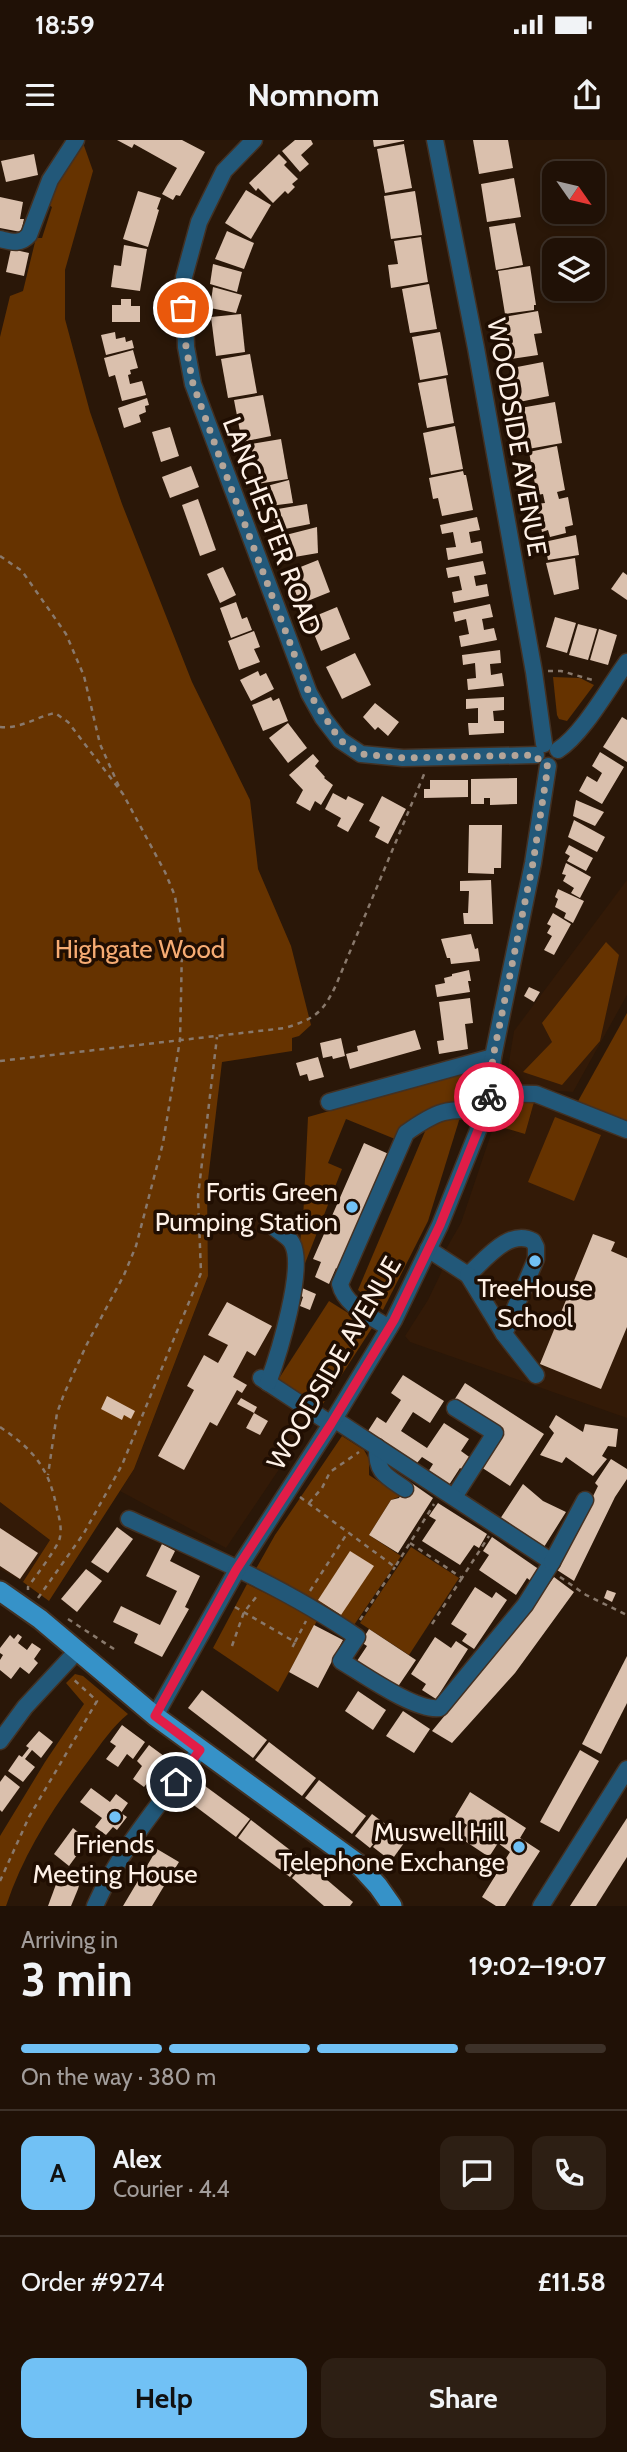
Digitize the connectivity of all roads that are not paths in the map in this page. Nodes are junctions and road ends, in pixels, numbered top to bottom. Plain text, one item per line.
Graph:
1 (76, 140) edge
2 (254, 140) edge
3 (435, 140) edge
4 (1, 243) edge
5 (627, 662) edge
6 (547, 754) junction
7 (493, 1057) junction
8 (489, 1093) junction
9 (330, 1102) dead end
10 (485, 1112) junction
11 (627, 1130) edge
12 (275, 1228) dead end
13 (428, 1249) junction
14 (468, 1275) junction
15 (389, 1328) junction
16 (504, 1334) junction
17 (536, 1375) dead end
18 (455, 1408) dead end
19 (332, 1421) junction
20 (372, 1444) junction
21 (405, 1489) dead end
22 (449, 1494) junction
23 (586, 1500) dead end
24 (130, 1519) dead end
25 (550, 1566) junction
26 (236, 1570) junction
27 (0, 1591) edge
28 (77, 1651) junction
29 (155, 1716) junction
30 (0, 1741) edge
31 (200, 1750) junction
32 (627, 1771) edge
33 (95, 1906) edge
34 (392, 1906) edge
35 (541, 1906) edge

1 - 4 street
2 - 6 street, LANCHESTER ROAD
3 - 6 street, WOODSIDE AVENUE
5 - 6 street
6 - 7 street, WOODSIDE AVENUE
7 - 8 street, WOODSIDE AVENUE
7 - 9 street
8 - 10 street, WOODSIDE AVENUE
8 - 11 street
10 - 13 street, WOODSIDE AVENUE
10 - 15 street
12 - 19 street
13 - 14 street
13 - 15 street, WOODSIDE AVENUE
14 - 16 street
14 - 16 street
15 - 19 street, WOODSIDE AVENUE
16 - 17 street
18 - 22 street
19 - 20 street
19 - 26 street, WOODSIDE AVENUE
20 - 21 street
20 - 22 street
22 - 25 street
23 - 25 street
24 - 26 street
25 - 26 street
26 - 29 street, WOODSIDE AVENUE
27 - 28 main road
28 - 29 main road
28 - 30 street
29 - 31 main road
31 - 33 street
31 - 34 main road
32 - 35 street

